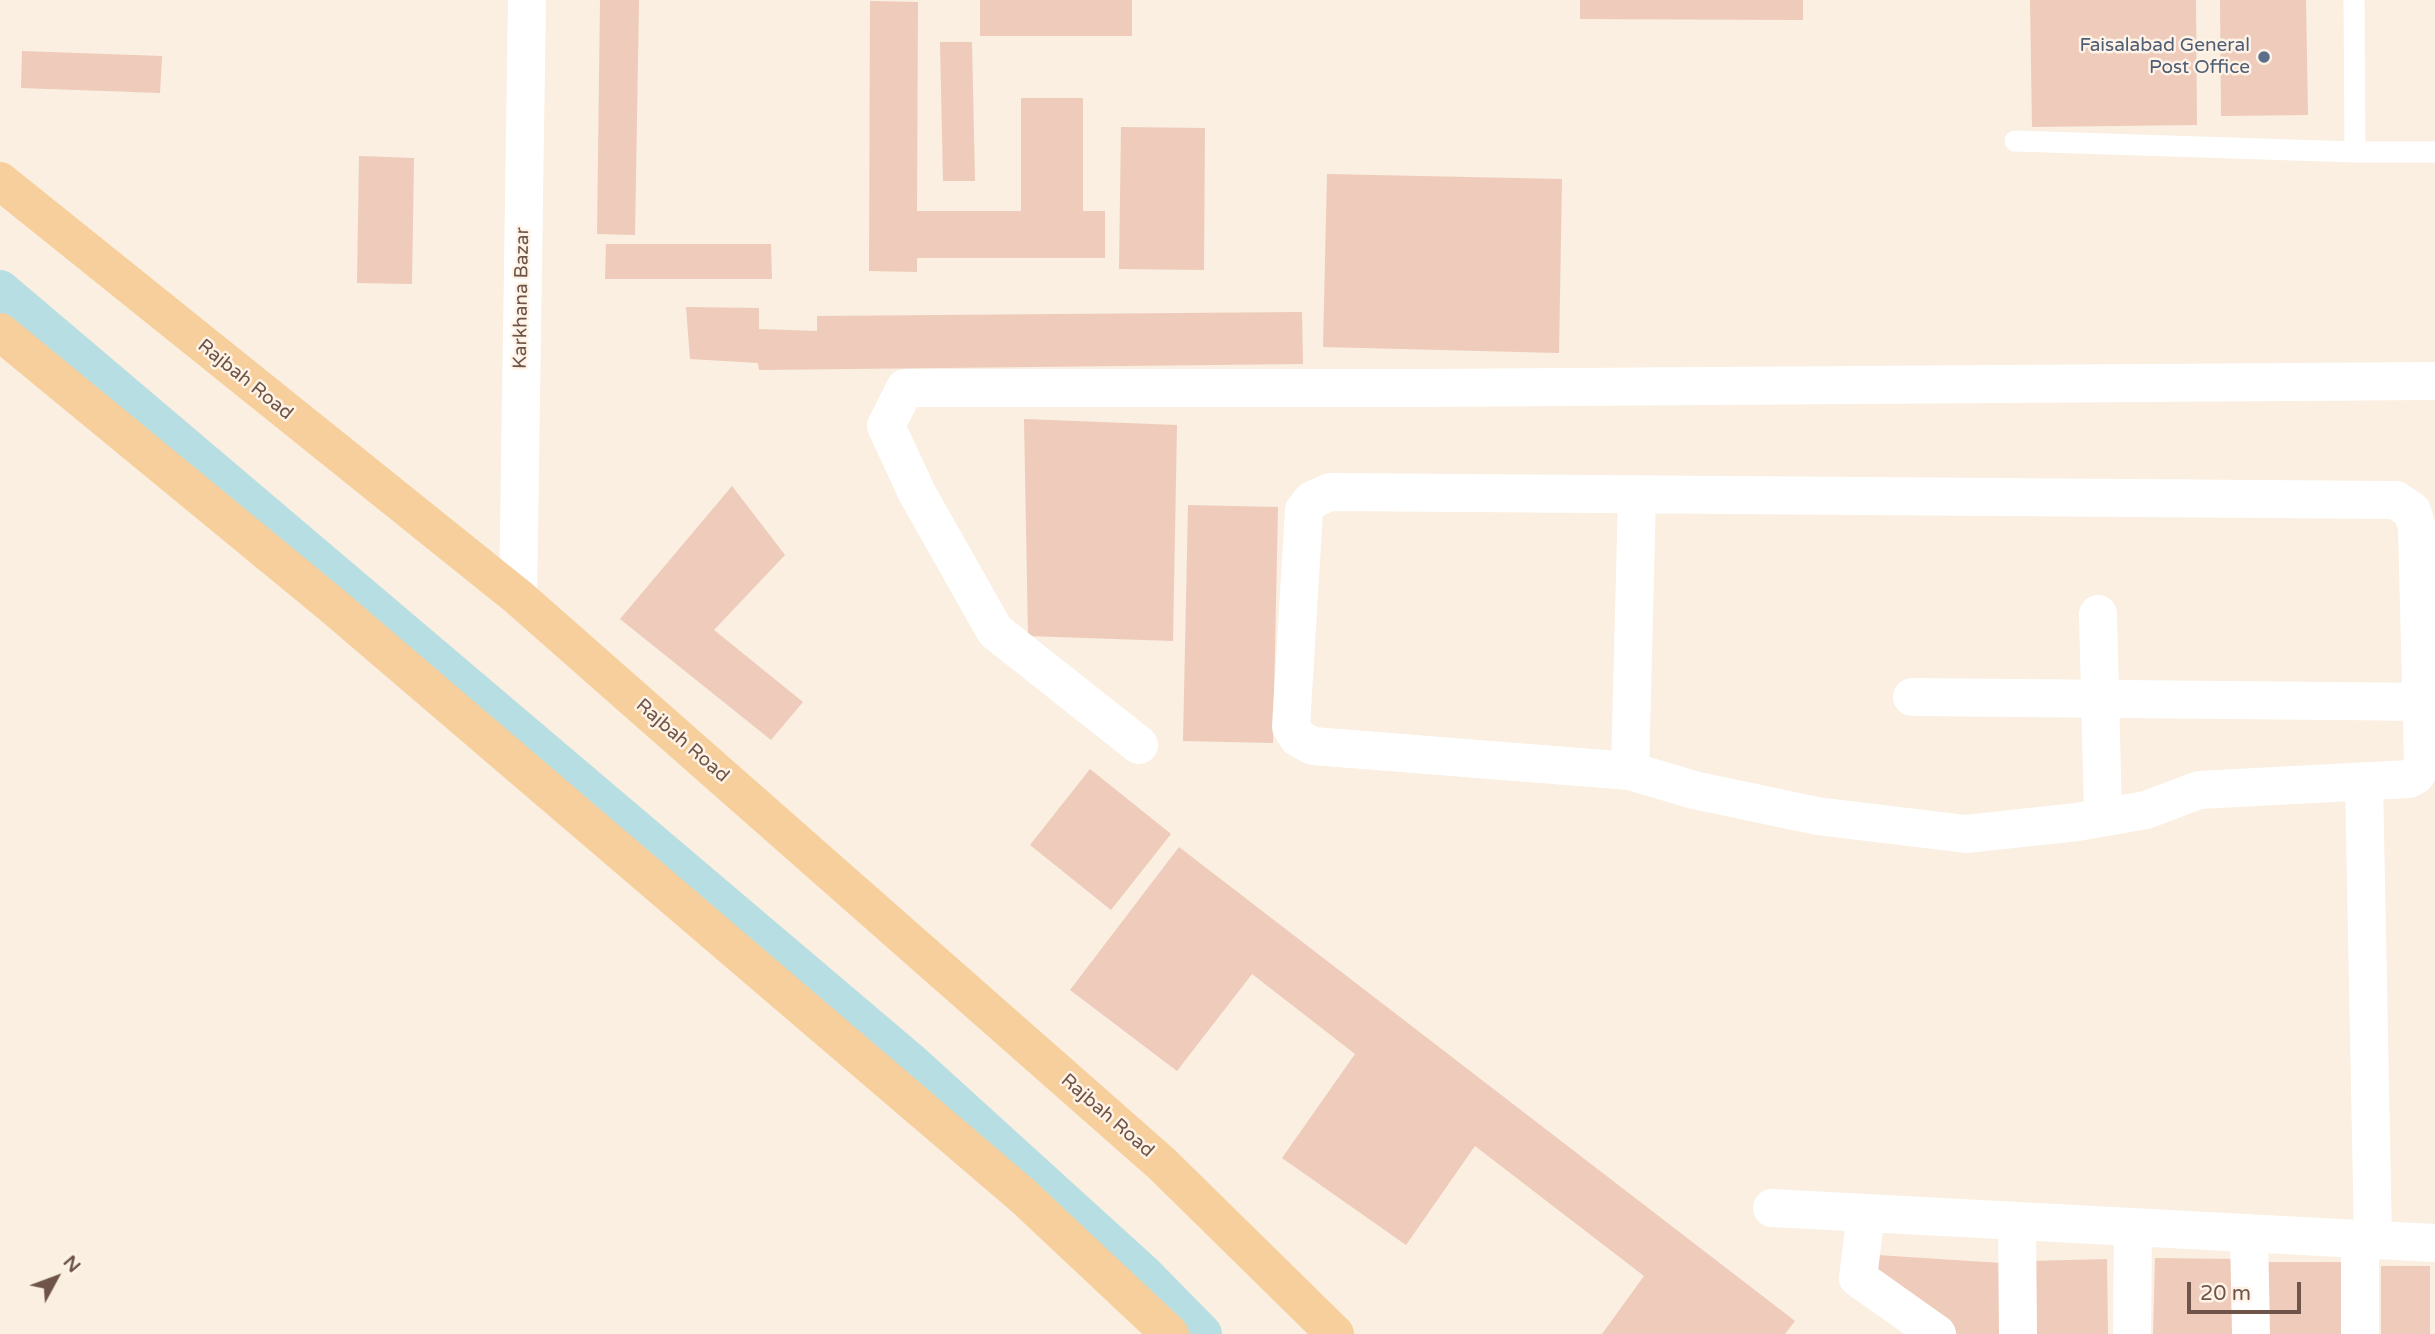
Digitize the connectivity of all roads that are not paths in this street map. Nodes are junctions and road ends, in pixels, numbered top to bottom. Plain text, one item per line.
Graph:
1 (527, 0) edge
2 (2354, 0) edge
3 (2015, 141) dead end
4 (2355, 152) junction
5 (2435, 152) edge
6 (0, 181) edge
7 (0, 332) edge
8 (2435, 381) edge
9 (1636, 495) junction
10 (518, 597) junction
11 (2098, 614) dead end
12 (1912, 697) dead end
13 (2100, 699) junction
14 (2428, 702) edge
15 (1139, 744) dead end
16 (1630, 771) junction
17 (2364, 781) junction
18 (2103, 817) junction
19 (1772, 1208) dead end
20 (1866, 1213) junction
21 (2017, 1221) junction
22 (2133, 1227) junction
23 (2249, 1233) junction
24 (2367, 1239) junction
25 (2435, 1243) edge
26 (1170, 1334) edge
27 (1335, 1334) edge
28 (1937, 1334) edge
29 (2018, 1334) edge
30 (2132, 1334) edge
31 (2251, 1334) edge
32 (2360, 1334) edge

1 - 10 street, Karkhana Bazar
2 - 4 lane
3 - 4 lane
4 - 5 lane
6 - 10 main road, Rajbah Road
7 - 26 main road
8 - 15 street
9 - 14 street
9 - 16 street
9 - 16 street
10 - 27 main road, Rajbah Road
11 - 13 street
12 - 13 street
13 - 14 street
13 - 18 street
14 - 17 street
16 - 18 street
17 - 18 street
17 - 24 street
19 - 20 street
20 - 21 street
20 - 28 street
21 - 22 street
21 - 29 street
22 - 23 street
22 - 30 street
23 - 24 street
23 - 31 street
24 - 25 street
24 - 32 street

